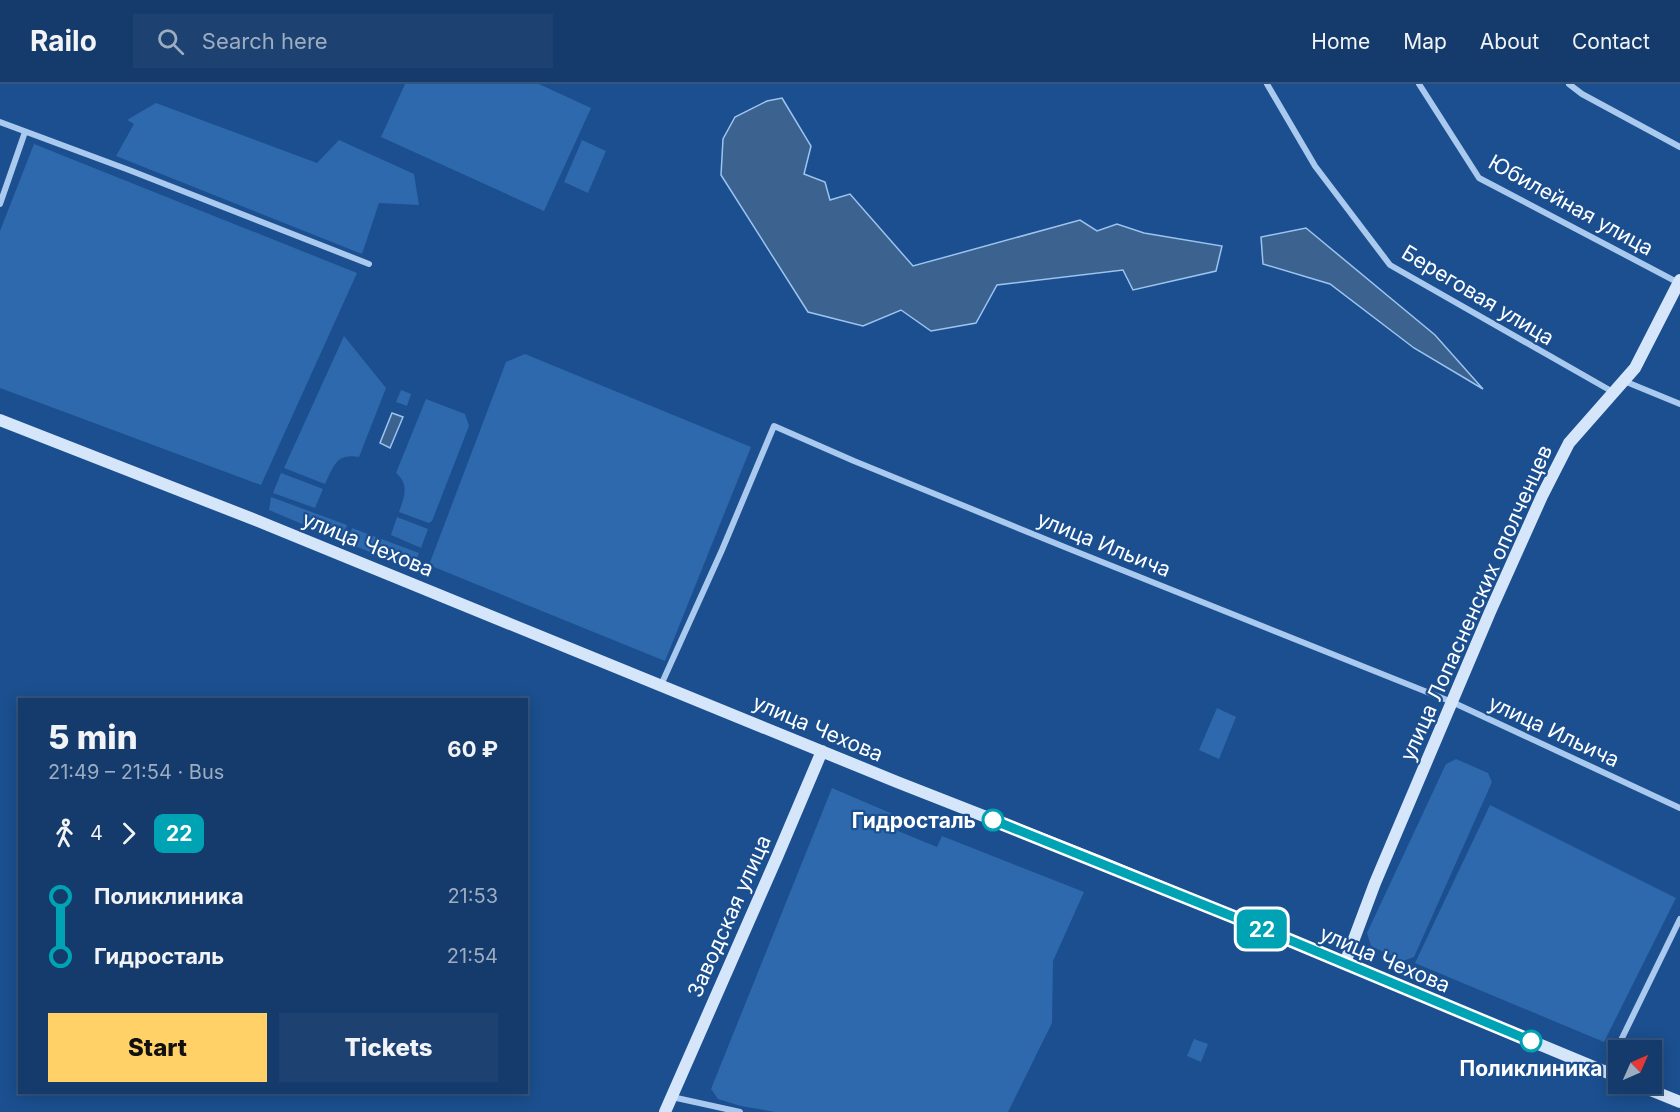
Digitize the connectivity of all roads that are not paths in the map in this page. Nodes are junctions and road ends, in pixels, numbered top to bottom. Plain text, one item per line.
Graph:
1 (1267, 84) edge
2 (1419, 84) edge
3 (1569, 84) edge
4 (0, 122) edge
5 (25, 132) junction
6 (1680, 147) edge
7 (0, 204) edge
8 (369, 264) dead end
9 (1680, 282) edge
10 (1624, 381) junction
11 (1613, 392) junction
12 (1680, 404) edge
13 (0, 420) edge
14 (661, 685) junction
15 (1452, 702) junction
16 (822, 751) junction
17 (1680, 808) edge
18 (1680, 919) edge
19 (1345, 963) junction
20 (1605, 1072) junction
21 (1608, 1073) edge
22 (1660, 1094) edge
23 (671, 1097) junction
24 (1680, 1102) edge
25 (665, 1112) edge
26 (740, 1112) edge

1 - 11 street, Береговая улица
2 - 9 street, Юбилейная улица
3 - 6 street
4 - 5 street
5 - 7 street
5 - 8 street
9 - 10 street, улица Лопасненских ополченцев
10 - 11 street, улица Лопасненских ополченцев
10 - 12 street
11 - 15 street, улица Лопасненских ополченцев
13 - 14 street, улица Чехова
14 - 15 street, улица Ильича
14 - 16 street, улица Чехова
15 - 17 street, улица Ильича
15 - 19 street, улица Лопасненских ополченцев
16 - 19 street, улица Чехова
16 - 23 street, Заводская улица
18 - 20 street
19 - 20 street, улица Чехова
20 - 21 street, улица Чехова
22 - 24 street
23 - 25 street, Заводская улица
23 - 26 street

